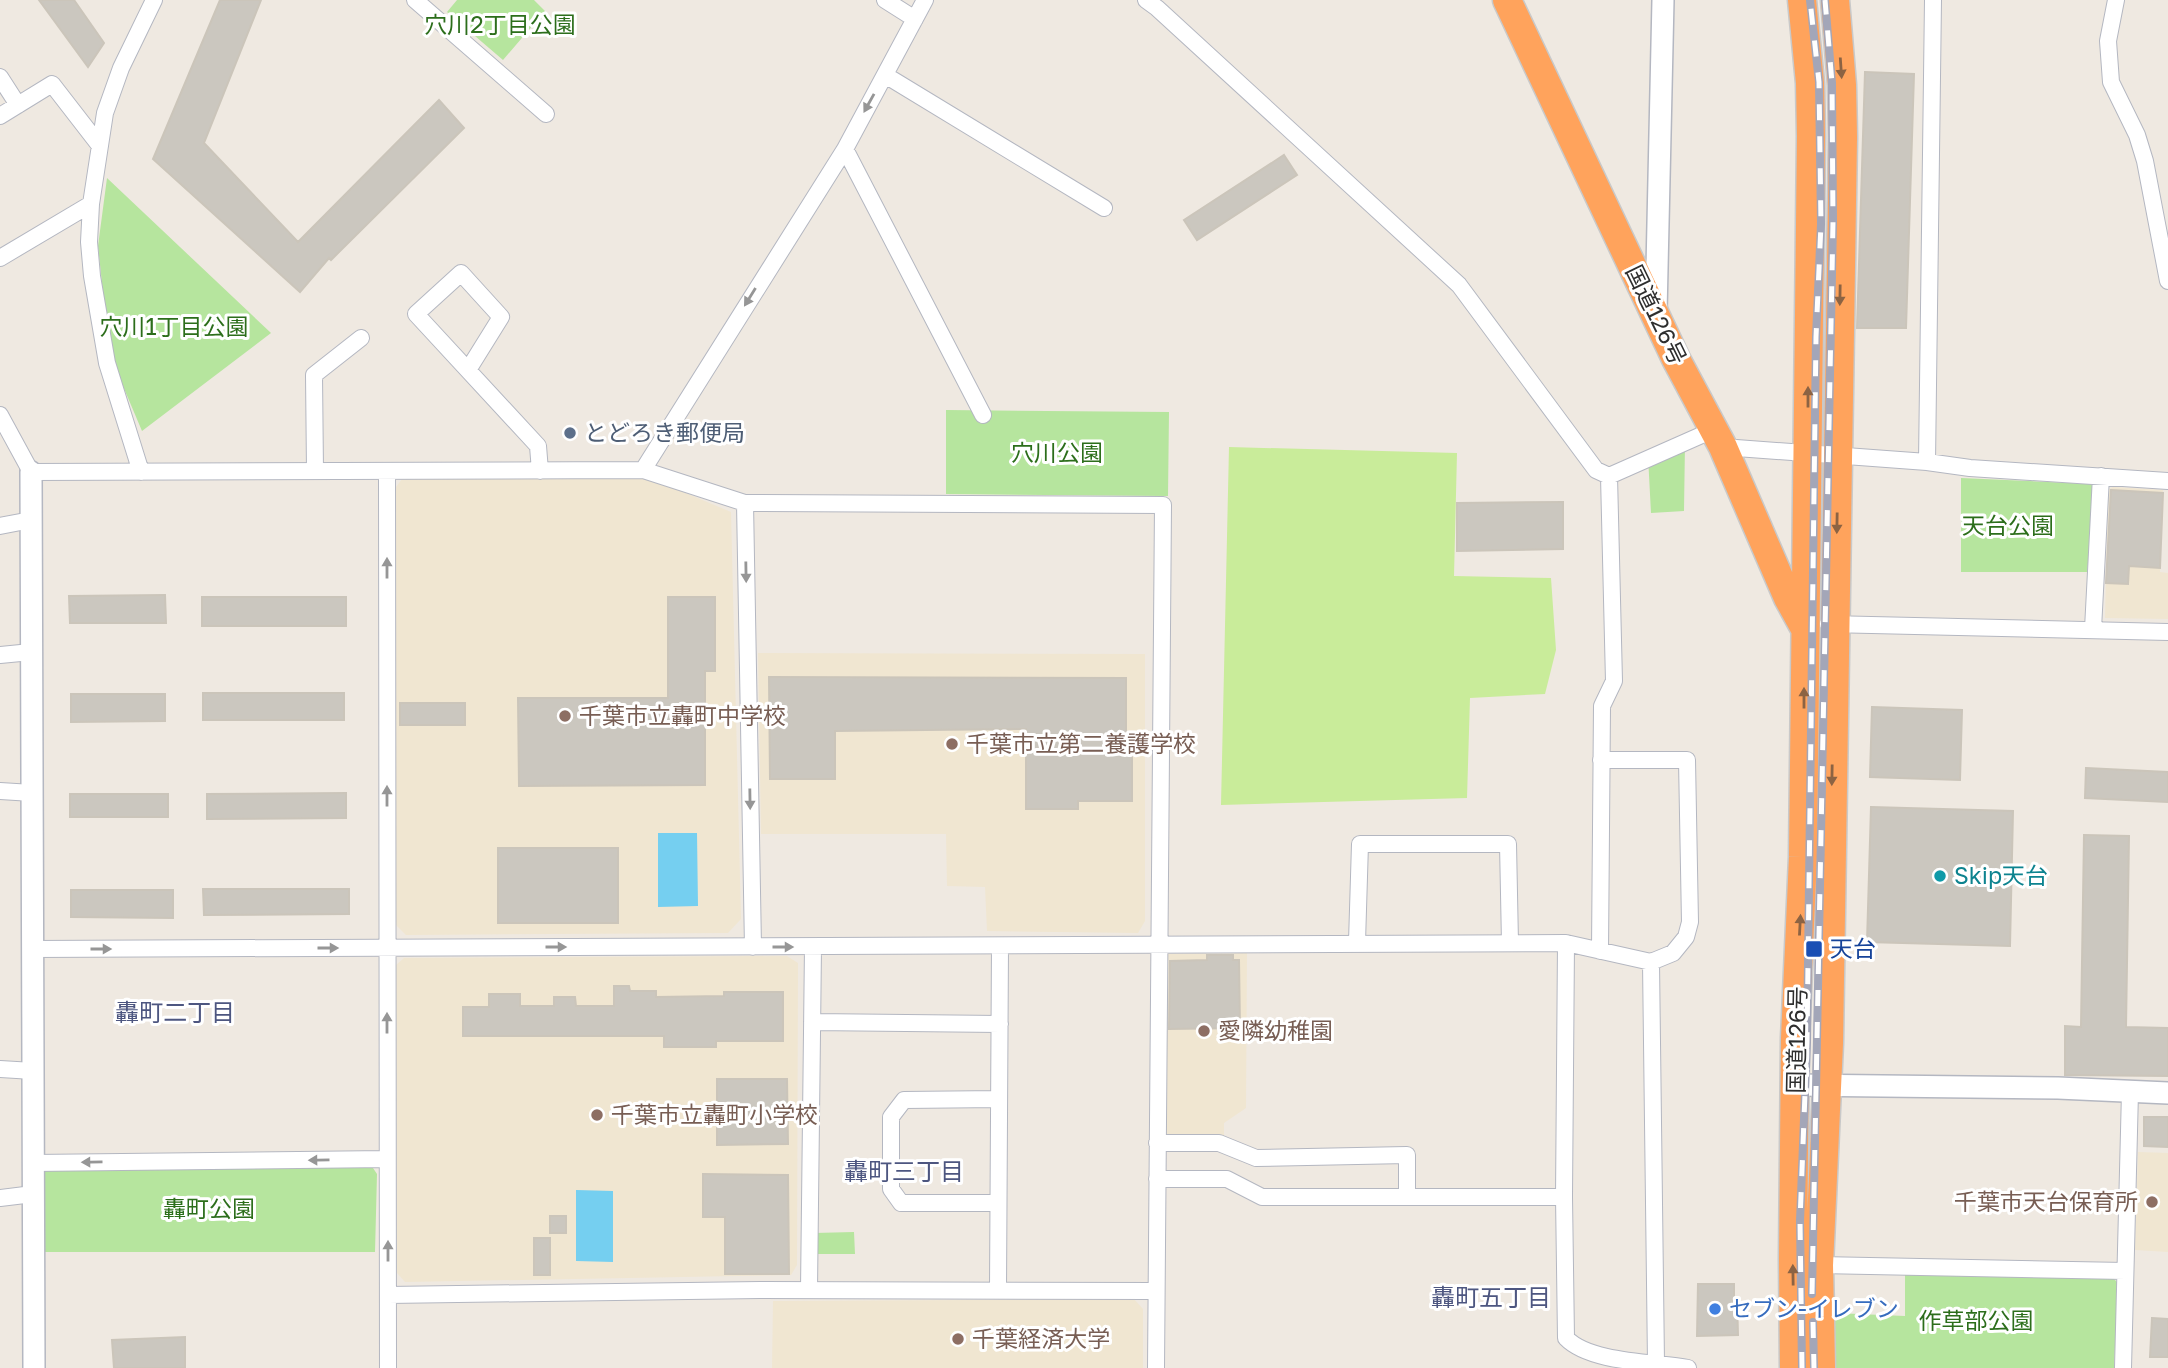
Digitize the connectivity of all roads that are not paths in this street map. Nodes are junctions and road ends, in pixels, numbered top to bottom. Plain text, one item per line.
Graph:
1 (154, 0) edge
2 (415, 0) edge
3 (885, 0) edge
4 (925, 0) edge
5 (1146, 0) edge
6 (1507, 0) edge
7 (1663, 0) edge
8 (1802, 0) edge
9 (1835, 0) edge
10 (1933, 0) edge
11 (2116, 0) edge
12 (915, 19) junction
13 (885, 75) junction
14 (0, 77) edge
15 (18, 105) junction
16 (546, 114) dead end
17 (0, 116) edge
18 (100, 146) junction
19 (845, 149) junction
20 (91, 204) junction
21 (1104, 208) dead end
22 (0, 258) edge
23 (2168, 281) edge
24 (1656, 316) junction
25 (361, 338) dead end
26 (468, 370) junction
27 (0, 415) edge
28 (983, 415) dead end
29 (1718, 439) junction
30 (1808, 453) junction
31 (1838, 455) junction
32 (1927, 462) junction
33 (642, 470) junction
34 (315, 471) junction
35 (387, 471) junction
36 (540, 471) junction
37 (31, 472) junction
38 (141, 472) junction
39 (1609, 476) junction
40 (2101, 476) junction
41 (2168, 481) edge
42 (745, 503) junction
43 (31, 520) junction
44 (0, 526) edge
45 (1835, 622) junction
46 (1805, 629) junction
47 (2092, 629) junction
48 (2168, 632) edge
49 (31, 652) junction
50 (0, 655) edge
51 (1834, 694) junction
52 (1601, 760) junction
53 (0, 791) edge
54 (32, 793) junction
55 (1357, 942) junction
56 (1510, 943) junction
57 (1566, 943) junction
58 (1160, 944) junction
59 (1000, 946) junction
60 (752, 947) junction
61 (813, 947) junction
62 (387, 948) junction
63 (32, 949) junction
64 (1600, 951) junction
65 (1651, 962) junction
66 (812, 1022) junction
67 (1000, 1024) junction
68 (0, 1069) edge
69 (33, 1071) junction
70 (1796, 1085) junction
71 (1826, 1085) junction
72 (2130, 1092) junction
73 (2168, 1093) edge
74 (999, 1099) junction
75 (1157, 1143) junction
76 (387, 1159) junction
77 (33, 1163) junction
78 (1157, 1179) junction
79 (33, 1194) junction
80 (1407, 1197) junction
81 (1564, 1197) junction
82 (0, 1198) edge
83 (998, 1203) junction
84 (1819, 1265) junction
85 (2125, 1271) junction
86 (998, 1289) junction
87 (809, 1290) junction
88 (1155, 1291) junction
89 (388, 1295) junction
90 (1603, 1362) edge
91 (1656, 1363) junction
92 (34, 1368) edge
93 (388, 1368) edge
94 (1156, 1368) edge
95 (1688, 1368) edge
96 (1794, 1368) edge
97 (1821, 1368) edge
98 (2123, 1368) edge

1 - 18 street
2 - 16 street
3 - 12 street
4 - 12 street
5 - 39 street
6 - 24 highway, 国道126号
7 - 24 street
30 -> 8 highway, 国道126号
9 -> 31 highway, 国道126号
10 - 32 street
11 - 23 street
12 - 13 street
13 -> 19 street
13 - 21 street
14 - 15 street
15 - 17 street
15 - 18 street
18 - 20 street
19 - 28 street
19 -> 33 street
20 - 22 street
20 - 38 street
24 - 29 highway, 国道126号
25 - 34 street
26 - 26 street
26 - 36 street
27 - 37 street
29 - 30 street
29 - 39 street
29 - 46 highway, 国道126号
30 - 31 street
30 - 46 highway, 国道126号
31 - 32 street
31 -> 45 highway, 国道126号
32 - 40 street
33 - 36 street
33 - 42 street
34 - 35 street
34 - 38 street
35 - 36 street
62 -> 35 street
37 - 38 street
37 - 43 street
39 - 52 street
40 - 41 street
40 - 47 street
42 - 58 street
42 -> 60 street
43 - 44 street
43 - 49 street
45 - 46 street
45 - 47 street
45 - 51 highway, 国道126号
46 - 51 highway, 国道126号
70 -> 46 highway, 国道126号
47 - 48 street
49 - 50 street
49 - 54 street
51 -> 71 highway, 国道126号
52 - 64 street
52 - 65 street
53 - 54 street
54 - 63 street
55 - 56 street
55 - 56 street
55 - 58 street
56 - 57 street
57 - 64 street
57 - 81 street
58 - 59 street
58 - 75 street
59 - 61 street
59 - 67 street
60 -> 61 street
62 -> 60 street
61 - 66 street
63 -> 62 street
76 -> 62 street
63 - 69 street
64 - 65 street
65 - 91 street
66 - 67 street
66 - 87 street
67 - 74 street
68 - 69 street
69 - 77 street
70 - 71 street
96 -> 70 highway, 国道126号
71 - 72 street
71 - 84 highway, 国道126号
72 - 73 street
72 - 85 street
74 - 83 street
74 - 83 street
75 - 78 street
75 - 80 street
76 -> 77 street
89 -> 76 street
77 - 79 street
78 - 80 street
78 - 88 street
79 - 82 street
79 - 92 street
80 - 81 street
81 - 90 street
83 - 86 street
84 - 85 street
84 - 97 highway, 国道126号
85 - 98 street
86 - 87 street
86 - 88 street
87 - 89 street
88 - 94 street
89 - 93 street
90 - 91 street
91 - 95 street

